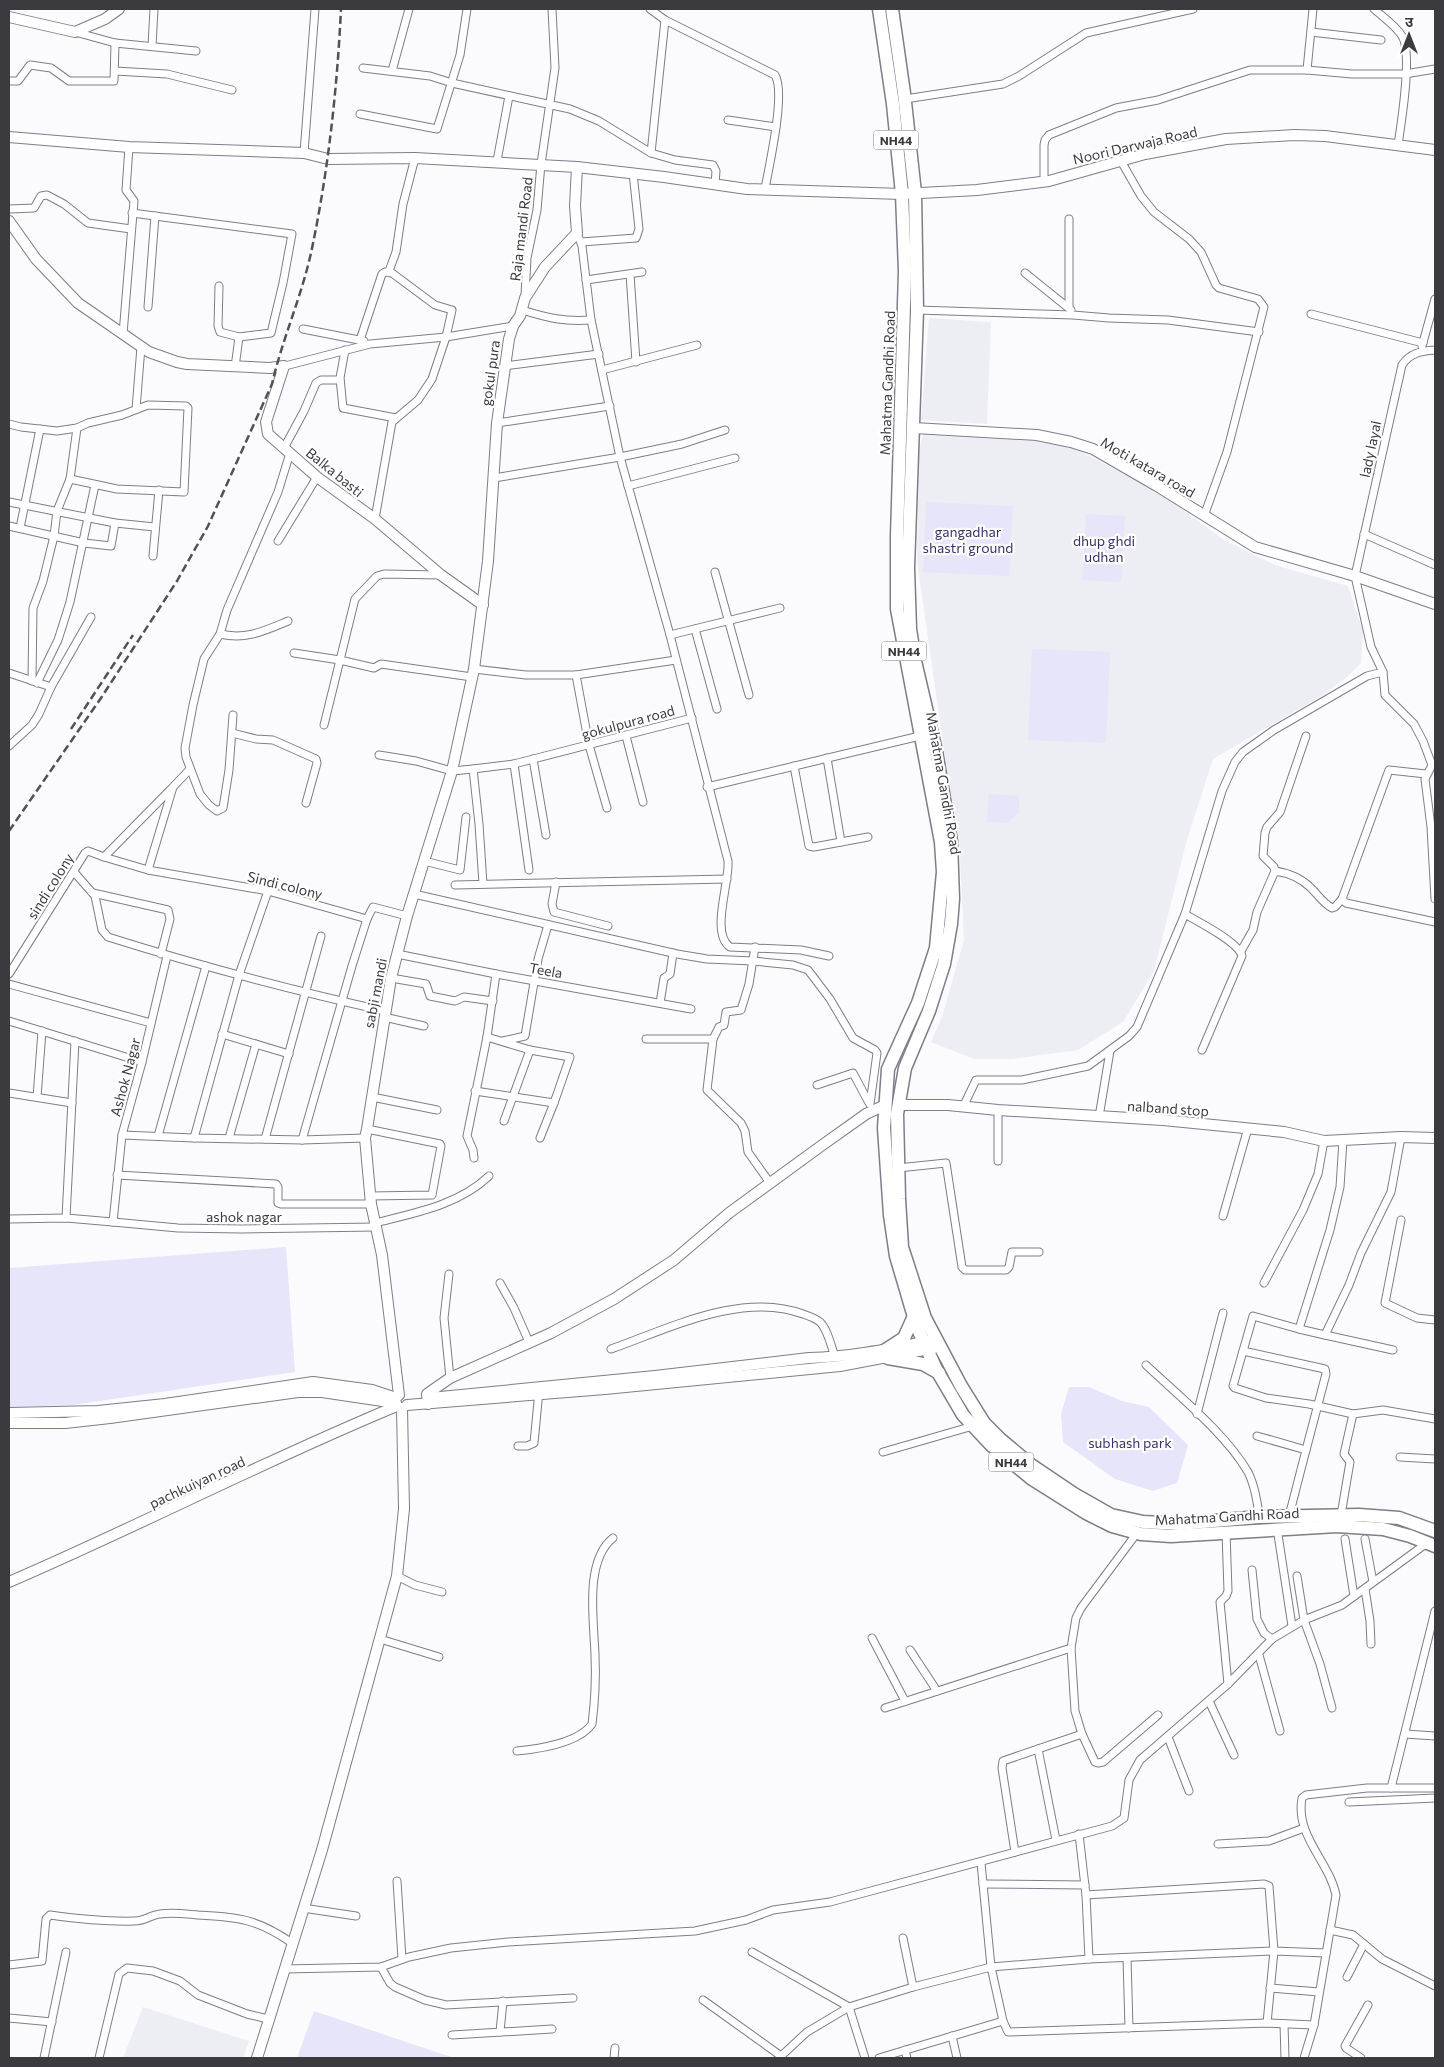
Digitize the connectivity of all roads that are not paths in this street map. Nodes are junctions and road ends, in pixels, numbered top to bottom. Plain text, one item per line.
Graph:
1 (119, 9) edge
2 (154, 9) edge
3 (315, 9) edge
4 (409, 9) edge
5 (467, 9) edge
6 (552, 9) edge
7 (650, 9) edge
8 (879, 9) edge
9 (892, 9) edge
10 (1194, 9) edge
11 (1313, 9) edge
12 (1374, 9) edge
13 (9, 17) edge
14 (665, 20) junction
15 (75, 32) junction
16 (1311, 32) junction
17 (1381, 40) dead end
18 (115, 43) junction
19 (152, 46) junction
20 (196, 51) dead end
21 (363, 68) dead end
22 (1435, 68) edge
23 (1307, 70) junction
24 (115, 71) junction
25 (392, 71) junction
26 (1405, 74) junction
27 (9, 81) edge
28 (452, 83) junction
29 (232, 90) dead end
30 (509, 96) junction
31 (905, 99) junction
32 (550, 104) junction
33 (360, 114) dead end
34 (728, 120) dead end
35 (776, 127) junction
36 (9, 137) edge
37 (1398, 145) junction
38 (129, 147) junction
39 (1435, 150) edge
40 (651, 153) junction
41 (304, 154) junction
42 (416, 158) junction
43 (497, 161) junction
44 (1121, 161) junction
45 (541, 164) junction
46 (577, 167) junction
47 (633, 173) junction
48 (1044, 181) junction
49 (715, 184) junction
50 (765, 189) junction
51 (915, 193) junction
52 (902, 194) junction
53 (9, 208) edge
54 (132, 213) junction
55 (156, 216) junction
56 (1069, 219) dead end
57 (9, 221) edge
58 (131, 229) junction
59 (579, 237) junction
60 (388, 271) junction
61 (642, 272) dead end
62 (1025, 273) dead end
63 (630, 274) junction
64 (586, 280) junction
65 (218, 286) dead end
66 (525, 298) junction
67 (1435, 298) edge
68 (148, 307) dead end
69 (1069, 307) junction
70 (522, 310) junction
71 (917, 310) junction
72 (1311, 314) dead end
73 (1073, 315) junction
74 (591, 320) junction
75 (513, 326) junction
76 (303, 329) dead end
77 (1259, 332) junction
78 (123, 334) junction
79 (239, 337) junction
80 (446, 337) junction
81 (360, 340) junction
82 (1423, 343) junction
83 (370, 344) junction
84 (698, 345) dead end
85 (141, 347) junction
86 (345, 350) junction
87 (1435, 350) edge
88 (1420, 351) junction
89 (599, 354) junction
90 (636, 362) junction
91 (285, 366) junction
92 (504, 366) junction
93 (235, 367) junction
94 (602, 370) junction
95 (340, 380) junction
96 (610, 406) junction
97 (136, 409) junction
98 (396, 418) junction
99 (497, 423) junction
100 (9, 424) edge
101 (77, 428) junction
102 (914, 428) junction
103 (40, 429) junction
104 (725, 430) dead end
105 (288, 450) junction
106 (620, 457) junction
107 (735, 458) dead end
108 (318, 476) junction
109 (494, 478) junction
110 (70, 480) junction
111 (95, 485) junction
112 (628, 486) junction
113 (159, 490) junction
114 (9, 502) edge
115 (25, 506) junction
116 (57, 511) junction
117 (1204, 516) junction
118 (88, 517) junction
119 (375, 519) junction
120 (116, 523) junction
121 (9, 526) edge
122 (155, 527) junction
123 (20, 528) junction
124 (1364, 534) junction
125 (54, 536) junction
126 (278, 541) dead end
127 (84, 543) junction
128 (153, 556) dead end
129 (1435, 565) edge
130 (714, 572) dead end
131 (442, 575) junction
132 (1355, 576) junction
133 (1435, 604) edge
134 (483, 605) junction
135 (780, 608) dead end
136 (91, 617) dead end
137 (288, 621) dead end
138 (729, 622) junction
139 (695, 629) junction
140 (220, 634) junction
141 (670, 635) junction
142 (294, 653) dead end
143 (340, 660) junction
144 (676, 660) junction
145 (1384, 672) junction
146 (9, 673) edge
147 (473, 673) junction
148 (576, 676) junction
149 (34, 682) junction
150 (49, 692) junction
151 (749, 695) dead end
152 (717, 708) dead end
153 (233, 715) dead end
154 (692, 718) junction
155 (324, 725) dead end
156 (232, 733) junction
157 (927, 735) junction
158 (626, 736) junction
159 (1306, 736) dead end
160 (589, 745) junction
161 (9, 746) edge
162 (379, 755) dead end
163 (827, 758) junction
164 (1432, 758) edge
165 (533, 759) junction
166 (514, 764) junction
167 (794, 766) junction
168 (190, 769) junction
169 (473, 770) junction
170 (452, 771) junction
171 (1426, 774) junction
172 (177, 782) junction
173 (707, 787) junction
174 (643, 802) dead end
175 (306, 803) dead end
176 (607, 808) dead end
177 (466, 816) dead end
178 (546, 835) dead end
179 (868, 838) dead end
180 (841, 842) junction
181 (104, 857) junction
182 (424, 861) junction
183 (148, 870) junction
184 (529, 870) dead end
185 (74, 872) junction
186 (1274, 872) junction
187 (727, 879) junction
188 (556, 882) junction
189 (483, 884) junction
190 (455, 885) dead end
191 (268, 891) junction
192 (93, 893) junction
193 (414, 894) junction
194 (1342, 899) junction
195 (1435, 899) edge
196 (1185, 914) junction
197 (407, 916) junction
198 (367, 919) junction
199 (1435, 922) edge
200 (548, 925) junction
201 (608, 926) dead end
202 (321, 936) dead end
203 (1241, 951) junction
204 (673, 953) junction
205 (754, 953) junction
206 (397, 954) junction
207 (164, 955) junction
208 (829, 956) dead end
209 (206, 966) junction
210 (9, 974) edge
211 (496, 974) junction
212 (239, 975) junction
213 (391, 978) junction
214 (534, 981) junction
215 (9, 984) edge
216 (306, 993) junction
217 (342, 1001) junction
218 (493, 1001) junction
219 (660, 1003) junction
220 (691, 1009) dead end
221 (385, 1014) junction
222 (9, 1021) edge
223 (151, 1023) junction
224 (424, 1026) dead end
225 (42, 1031) junction
226 (222, 1034) junction
227 (487, 1037) junction
228 (646, 1039) dead end
229 (713, 1039) junction
230 (75, 1041) junction
231 (503, 1042) junction
232 (256, 1044) junction
233 (530, 1050) junction
234 (1202, 1050) dead end
235 (1110, 1052) junction
236 (289, 1054) junction
237 (142, 1062) junction
238 (817, 1085) dead end
239 (475, 1091) junction
240 (9, 1093) edge
241 (37, 1097) junction
242 (372, 1097) junction
243 (514, 1098) junction
244 (72, 1103) junction
245 (554, 1103) junction
246 (881, 1106) junction
247 (963, 1107) junction
248 (437, 1110) dead end
249 (998, 1110) junction
250 (1099, 1117) junction
251 (504, 1121) dead end
252 (1248, 1128) junction
253 (366, 1134) junction
254 (122, 1135) junction
255 (158, 1136) junction
256 (1401, 1137) junction
257 (194, 1138) junction
258 (230, 1138) junction
259 (540, 1138) dead end
260 (1435, 1138) edge
261 (265, 1139) junction
262 (302, 1140) junction
263 (1343, 1140) junction
264 (1324, 1141) junction
265 (474, 1158) dead end
266 (998, 1161) dead end
267 (898, 1168) junction
268 (117, 1175) junction
269 (489, 1176) dead end
270 (770, 1183) junction
271 (371, 1200) junction
272 (1223, 1216) dead end
273 (66, 1218) junction
274 (9, 1219) edge
275 (1401, 1220) dead end
276 (113, 1222) junction
277 (375, 1225) junction
278 (1039, 1252) dead end
279 (449, 1274) dead end
280 (1264, 1282) dead end
281 (500, 1283) dead end
282 (1223, 1313) dead end
283 (914, 1316) junction
284 (1435, 1320) edge
285 (1299, 1329) junction
286 (1325, 1335) junction
287 (530, 1342) junction
288 (932, 1345) junction
289 (611, 1349) dead end
290 (1393, 1350) dead end
291 (1243, 1351) junction
292 (886, 1355) junction
293 (835, 1357) junction
294 (806, 1364) junction
295 (1146, 1364) dead end
296 (939, 1373) junction
297 (450, 1378) junction
298 (539, 1391) junction
299 (427, 1401) junction
300 (401, 1402) junction
301 (1317, 1406) junction
302 (9, 1413) edge
303 (1197, 1414) junction
304 (1353, 1414) junction
305 (84, 1416) junction
306 (1435, 1419) edge
307 (9, 1423) edge
308 (973, 1426) junction
309 (1257, 1436) dead end
310 (518, 1446) dead end
311 (1306, 1450) junction
312 (883, 1452) dead end
313 (1400, 1457) dead end
314 (1435, 1459) edge
315 (1341, 1515) junction
316 (1289, 1516) junction
317 (1259, 1517) junction
318 (1278, 1528) junction
319 (1435, 1531) edge
320 (1226, 1532) junction
321 (1137, 1533) junction
322 (613, 1538) dead end
323 (1345, 1539) dead end
324 (1365, 1539) dead end
325 (1432, 1544) edge
326 (1252, 1570) dead end
327 (397, 1576) junction
328 (1297, 1576) dead end
329 (9, 1582) edge
330 (1373, 1582) junction
331 (1365, 1589) junction
332 (442, 1592) dead end
333 (1354, 1596) junction
334 (1435, 1612) edge
335 (1304, 1620) junction
336 (1292, 1626) junction
337 (872, 1638) dead end
338 (380, 1639) junction
339 (1272, 1639) junction
340 (1371, 1644) dead end
341 (1427, 1646) junction
342 (1435, 1647) edge
343 (1071, 1648) junction
344 (910, 1650) dead end
345 (1259, 1655) junction
346 (439, 1657) dead end
347 (1228, 1684) junction
348 (937, 1691) junction
349 (905, 1701) junction
350 (1209, 1701) junction
351 (885, 1708) dead end
352 (1332, 1708) dead end
353 (1158, 1715) dead end
354 (1280, 1731) dead end
355 (1082, 1734) junction
356 (1405, 1734) junction
357 (1435, 1736) edge
358 (1168, 1737) junction
359 (1038, 1749) junction
360 (517, 1752) dead end
361 (1234, 1755) dead end
362 (1391, 1788) junction
363 (1435, 1788) edge
364 (1189, 1791) dead end
365 (1414, 1793) junction
366 (1435, 1798) edge
367 (1349, 1802) dead end
368 (1304, 1828) junction
369 (1079, 1834) junction
370 (1056, 1840) junction
371 (1218, 1844) dead end
372 (1015, 1852) junction
373 (981, 1863) junction
374 (397, 1881) dead end
375 (983, 1884) junction
376 (1085, 1885) junction
377 (1086, 1895) junction
378 (303, 1908) junction
379 (356, 1916) dead end
380 (1330, 1930) junction
381 (903, 1938) dead end
382 (292, 1944) junction
383 (1364, 1944) junction
384 (1274, 1951) junction
385 (66, 1952) dead end
386 (752, 1952) dead end
387 (1326, 1953) junction
388 (1127, 1958) junction
389 (402, 1959) junction
390 (1088, 1959) junction
391 (9, 1965) edge
392 (381, 1967) junction
393 (991, 1967) junction
394 (284, 1969) junction
395 (1347, 1976) dead end
396 (1435, 1986) edge
397 (912, 1987) junction
398 (1270, 1988) junction
399 (1319, 1992) junction
400 (573, 1998) dead end
401 (703, 2000) dead end
402 (503, 2001) junction
403 (1368, 2005) dead end
404 (849, 2007) junction
405 (9, 2018) edge
406 (268, 2019) junction
407 (1003, 2021) junction
408 (52, 2022) junction
409 (1267, 2023) junction
410 (1284, 2024) junction
411 (1314, 2025) junction
412 (1129, 2028) junction
413 (552, 2029) dead end
414 (500, 2032) junction
415 (452, 2035) dead end
416 (952, 2036) junction
417 (615, 2048) dead end
418 (905, 2050) junction
419 (780, 2057) edge
420 (44, 2058) edge
421 (99, 2058) edge
422 (257, 2058) edge
423 (614, 2058) edge
424 (865, 2058) edge
425 (879, 2058) edge
426 (907, 2058) edge
427 (957, 2058) edge
428 (1285, 2058) edge
429 (1304, 2058) edge
430 (1361, 2058) edge

1 - 15 street
2 - 19 street
3 - 41 street
4 - 25 street
5 - 28 street
6 - 32 street, Raja mandi Road
7 - 14 street
8 - 52 highway, Mahatma Gandhi Road / NH44
9 - 31 highway, Mahatma Gandhi Road / NH44
10 - 31 street
11 - 16 street
12 - 26 street
13 - 15 street
14 - 35 street
14 - 40 street
15 - 18 street
16 - 17 street
16 - 23 street
18 - 19 street
18 - 24 street
19 - 20 street
21 - 25 street
22 - 26 street
23 - 26 street
23 - 48 street
24 - 27 street
24 - 29 street
25 - 28 street
26 - 37 street
28 - 30 street
28 - 33 street
30 - 32 street
30 - 43 street
31 - 51 highway, Mahatma Gandhi Road / NH44
32 - 40 street
32 - 45 street, Raja mandi Road
34 - 35 street
35 - 50 street
36 - 38 street, Noori Darwaja Road
37 - 39 street, Noori Darwaja Road
37 - 44 street, Noori Darwaja Road
38 - 41 street, Noori Darwaja Road
38 - 54 street
40 - 49 street
41 - 42 street, Noori Darwaja Road
42 - 43 street, Noori Darwaja Road
42 - 60 street
43 - 45 street, Noori Darwaja Road
44 - 48 street, Noori Darwaja Road
44 - 77 street
45 - 46 street, Noori Darwaja Road
45 - 66 street, Raja mandi Road
46 - 47 street, Noori Darwaja Road
46 - 59 street
47 - 49 street, Noori Darwaja Road
47 - 59 street
48 - 51 street, Noori Darwaja Road
49 - 50 street, Noori Darwaja Road
50 - 52 street, Noori Darwaja Road
51 - 52 street, Noori Darwaja Road
51 - 71 highway, Mahatma Gandhi Road / NH44
52 - 157 highway, Mahatma Gandhi Road / NH44
53 - 58 street
54 - 55 street
54 - 58 street
55 - 68 street
55 - 79 street
56 - 69 street
57 - 78 street
58 - 78 street
59 - 64 street
59 - 66 street, gokul pura
60 - 80 street
60 - 81 street
61 - 63 street
62 - 69 street
63 - 64 street
63 - 90 street
64 - 74 street
65 - 79 street
66 - 70 street, gokul pura
67 - 82 street
69 - 73 street
70 - 74 street
70 - 75 street, gokul pura
71 - 73 street
71 - 102 highway, Mahatma Gandhi Road / NH44
72 - 82 street
73 - 77 street
74 - 89 street
75 - 80 street
75 - 92 street, gokul pura
76 - 81 street
77 - 117 street
78 - 85 street
79 - 93 street
80 - 83 street
80 - 98 street
81 - 83 street
82 - 88 street
83 - 86 street
84 - 90 street
85 - 93 street
85 - 97 street
86 - 91 street
86 - 95 street
87 - 88 street
88 - 124 street, lady layal
89 - 92 street
89 - 94 street
90 - 94 street
91 - 93 street
91 - 105 street, Balka basti
92 - 99 street, gokul pura
94 - 96 street
95 - 98 street
95 - 105 street
96 - 99 street
96 - 106 street
97 - 101 street
97 - 113 street
98 - 119 street
99 - 109 street, gokul pura
100 - 103 street
101 - 103 street
101 - 110 street
102 - 117 street, Moti katara road
102 - 157 highway, Mahatma Gandhi Road / NH44
103 - 115 street
104 - 106 street
105 - 108 street, Balka basti
105 - 140 street
106 - 109 street
106 - 112 street
107 - 112 street
108 - 119 street, Balka basti
108 - 126 street
109 - 134 street, gokul pura
110 - 111 street
110 - 116 street
111 - 113 street
111 - 118 street
112 - 141 street
113 - 122 street
114 - 115 street
115 - 116 street
115 - 123 street
116 - 118 street
116 - 125 street
117 - 132 street, Moti katara road
118 - 120 street
118 - 127 street
119 - 131 street, Balka basti
120 - 122 street
120 - 127 street
121 - 123 street
122 - 128 street
123 - 125 street
124 - 129 street
124 - 132 street, lady layal
125 - 127 street
125 - 149 street
127 - 149 street
130 - 138 street
131 - 134 street, Balka basti
131 - 143 street
132 - 133 street, Moti katara road
132 - 145 street
134 - 147 street, sabji mandi
135 - 138 street
136 - 150 street
137 - 140 street
138 - 139 street
138 - 151 street
139 - 141 street
139 - 152 street
140 - 168 street
141 - 144 street
142 - 143 street
143 - 147 street
143 - 155 street
144 - 148 street
144 - 154 street
145 - 164 street
145 - 196 street
146 - 149 street
147 - 148 street
147 - 170 street, sabji mandi
148 - 160 street
149 - 150 street
150 - 161 street
153 - 156 street
154 - 158 street, gokulpura road
154 - 173 street, gokulpura road
156 - 168 street
156 - 175 street
157 - 163 street
157 - 246 highway, Mahatma Gandhi Road / NH44
157 - 246 highway, Mahatma Gandhi Road / NH44
158 - 160 street, gokulpura road
158 - 174 street
159 - 186 street
160 - 165 street, gokulpura road
160 - 176 street
162 - 170 street, gokulpura road
163 - 167 street
163 - 180 street
164 - 171 street
165 - 166 street, gokulpura road
165 - 178 street
166 - 169 street, gokulpura road
166 - 184 street
167 - 173 street
167 - 180 street
168 - 172 street
169 - 170 street, gokulpura road
169 - 189 street
170 - 182 street, sabji mandi
171 - 194 street
171 - 195 street
172 - 181 street
172 - 183 street
173 - 187 street, gokulpura road
177 - 182 street
179 - 180 street
181 - 183 street, Sindi colony
181 - 185 street, sindi colony
182 - 193 street, sabji mandi
183 - 191 street, Sindi colony
185 - 192 street
185 - 210 street, sindi colony
186 - 194 street
186 - 203 street
187 - 188 street
187 - 205 street, gokulpura road
188 - 189 street
188 - 201 street
189 - 190 street
191 - 198 street, Sindi colony
191 - 212 street
192 - 207 street
192 - 207 street, Ashok Nagar
193 - 197 street, sabji mandi
193 - 200 street
194 - 199 street
196 - 203 street
196 - 235 street
197 - 198 street
197 - 206 street, sabji mandi
198 - 217 street
200 - 204 street
200 - 214 street
202 - 216 street
203 - 234 street
204 - 205 street
204 - 219 street
205 - 208 street
205 - 229 street
205 - 246 street
206 - 211 street, Teela
206 - 213 street, sabji mandi
207 - 209 street
207 - 223 street, Ashok Nagar
209 - 212 street
209 - 255 street
211 - 214 street, Teela
211 - 218 street
212 - 216 street
212 - 226 street
213 - 218 street
213 - 221 street, sabji mandi
214 - 219 street, Teela
214 - 231 street
215 - 223 street, ashok nagar
216 - 217 street
216 - 236 street
217 - 221 street
217 - 262 street
218 - 227 street
219 - 220 street, Teela
221 - 224 street
221 - 242 street, sabji mandi
222 - 225 street
223 - 237 street, Ashok Nagar
225 - 230 street
225 - 241 street
226 - 232 street
226 - 257 street
227 - 231 street
227 - 239 street
228 - 229 street
229 - 270 street
230 - 237 street
230 - 244 street
231 - 233 street
232 - 236 street
232 - 258 street
233 - 243 street
233 - 245 street
235 - 247 street
235 - 250 street
236 - 261 street
237 - 254 street, Ashok Nagar
238 - 246 street
239 - 243 street
239 - 265 street
240 - 241 street
241 - 244 street
242 - 248 street
242 - 253 street, sabji mandi
243 - 245 street
243 - 251 street
244 - 273 street
245 - 259 street
246 - 247 street, nalband stop
246 - 267 highway, Mahatma Gandhi Road / NH44
246 - 270 street
246 - 283 highway, Mahatma Gandhi Road / NH44
247 - 249 street, nalband stop
249 - 250 street, nalband stop
249 - 266 street
250 - 252 street, nalband stop
252 - 264 street, nalband stop
252 - 272 street
253 - 262 street, Ashok Nagar
253 - 271 street, sabji mandi
253 - 271 street, Ashok Nagar
254 - 255 street, Ashok Nagar
254 - 268 street, ashok nagar
255 - 257 street, Ashok Nagar
256 - 260 street, nalband stop
256 - 263 street, nalband stop
256 - 286 street
257 - 258 street, Ashok Nagar
258 - 261 street, Ashok Nagar
261 - 262 street, Ashok Nagar
263 - 264 street, nalband stop
263 - 285 street
264 - 280 street
267 - 278 street
267 - 288 highway, Mahatma Gandhi Road / NH44
268 - 271 street
268 - 276 street, ashok nagar
269 - 277 street, ashok nagar
270 - 287 street
271 - 277 street, sabji mandi
273 - 274 street, ashok nagar
273 - 276 street, ashok nagar
275 - 284 street
276 - 277 street, ashok nagar
277 - 300 street, sabji mandi
279 - 297 street
281 - 287 street
282 - 303 street
283 - 288 highway, Mahatma Gandhi Road / NH44
283 - 292 highway
285 - 286 street
285 - 291 street
286 - 290 street
287 - 297 street
288 - 292 street
288 - 296 highway, Mahatma Gandhi Road / NH44
288 - 317 highway, Mahatma Gandhi Road / NH44
289 - 293 street
291 - 301 street
291 - 301 street
292 - 293 street
292 - 294 street
292 - 296 highway
293 - 294 street
294 - 298 street
295 - 303 street
296 - 308 highway, Mahatma Gandhi Road / NH44
297 - 299 street
298 - 299 street
298 - 310 street
299 - 300 street
300 - 305 street
300 - 327 street, sabji mandi
300 - 329 street, pachkuiyan road
301 - 304 street
301 - 311 street
302 - 305 street
303 - 317 street
304 - 306 street
304 - 315 street
305 - 307 street
308 - 312 street
308 - 321 highway, Mahatma Gandhi Road / NH44
309 - 311 street
311 - 316 street
313 - 314 street
315 - 316 highway, Mahatma Gandhi Road / NH44
315 - 319 highway, Mahatma Gandhi Road / NH44
316 - 317 highway, Mahatma Gandhi Road / NH44
318 - 320 highway, Mahatma Gandhi Road / NH44
318 - 325 highway, Mahatma Gandhi Road / NH44
318 - 336 street
320 - 321 highway, Mahatma Gandhi Road / NH44
320 - 347 street
321 - 343 street
322 - 360 street
323 - 333 street
324 - 330 street
325 - 330 street
326 - 339 street
327 - 332 street
327 - 338 street, sabji mandi
328 - 335 street
330 - 331 street
331 - 333 street
331 - 340 street
333 - 335 street
334 - 341 street
335 - 336 street
335 - 352 street
336 - 339 street
337 - 349 street
338 - 346 street
338 - 378 street, sabji mandi
339 - 345 street
341 - 342 street
341 - 356 street
343 - 348 street
343 - 355 street
344 - 348 street
345 - 347 street
345 - 354 street
347 - 350 street
348 - 349 street
349 - 351 street
350 - 358 street
350 - 361 street
353 - 355 street
355 - 359 street
356 - 357 street
356 - 362 street
358 - 364 street
358 - 369 street
359 - 370 street
359 - 372 street
362 - 365 street
362 - 368 street
363 - 365 street
365 - 366 street
365 - 367 street
368 - 371 street
368 - 380 street
369 - 370 street
369 - 376 street
370 - 372 street
372 - 373 street
373 - 375 street
373 - 389 street
374 - 389 street
375 - 376 street
375 - 393 street
376 - 377 street
377 - 384 street
377 - 390 street
378 - 379 street
378 - 382 street, sabji mandi
380 - 383 street
380 - 387 street
381 - 397 street
382 - 391 street
382 - 394 street, sabji mandi
383 - 395 street
383 - 396 street
384 - 387 street
384 - 388 street
384 - 398 street
385 - 408 street
386 - 404 street
387 - 399 street
388 - 390 street
388 - 412 street
389 - 392 street
390 - 393 street
392 - 394 street
392 - 402 street
393 - 397 street
393 - 407 street
394 - 406 street, sabji mandi
397 - 404 street
398 - 399 street
398 - 409 street
399 - 411 street
400 - 402 street
401 - 419 street
402 - 414 street
403 - 430 street
404 - 419 street
404 - 424 street
405 - 408 street
406 - 421 street
406 - 422 street, sabji mandi
407 - 412 street
407 - 416 street
408 - 420 street
409 - 410 street
409 - 412 street
410 - 411 street
410 - 428 street
411 - 429 street
413 - 414 street
414 - 415 street
416 - 418 street
416 - 427 street
417 - 423 street
418 - 425 street
418 - 426 street

